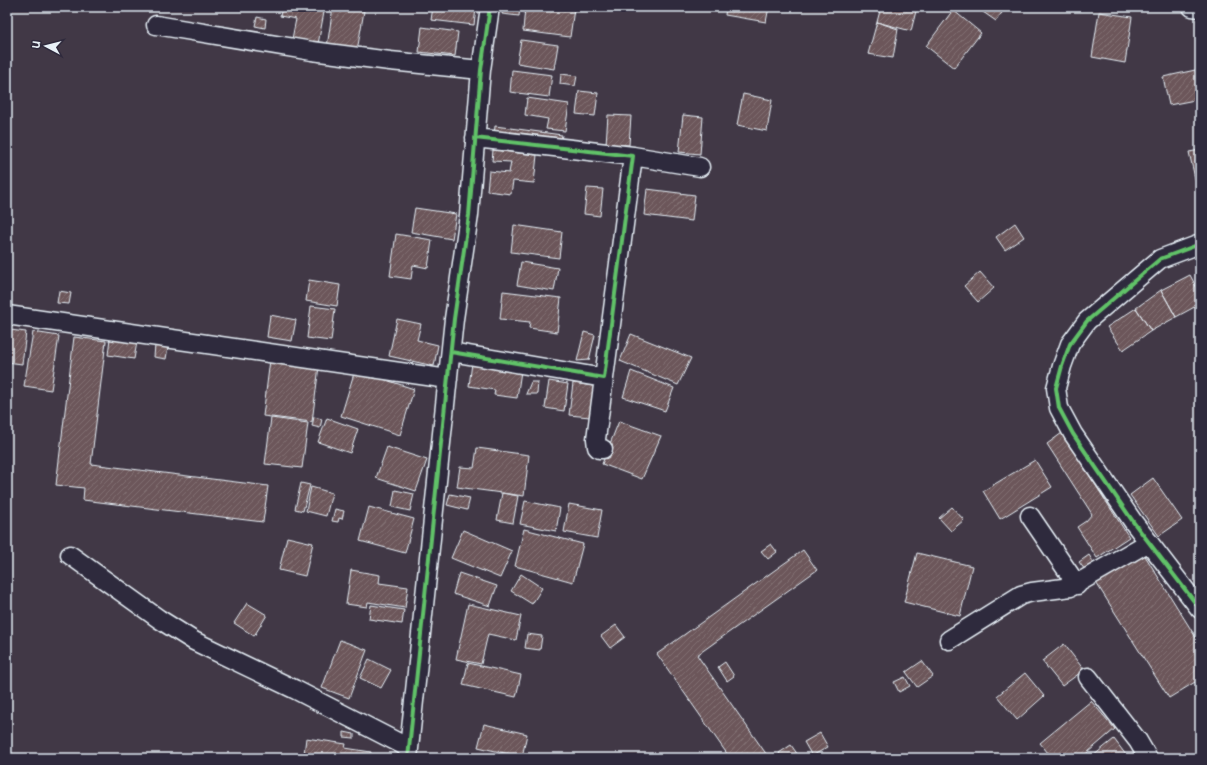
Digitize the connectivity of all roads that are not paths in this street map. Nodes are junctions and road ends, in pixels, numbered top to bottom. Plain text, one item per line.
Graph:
1 (490, 7) edge
2 (1192, 7) edge
3 (1200, 8) edge
4 (156, 25) dead end
5 (482, 70) junction
6 (476, 138) junction
7 (633, 156) junction
8 (700, 167) dead end
9 (1200, 244) edge
10 (7, 315) edge
11 (451, 352) junction
12 (604, 378) junction
13 (448, 379) junction
14 (603, 449) dead end
15 (1030, 516) dead end
16 (1149, 542) junction
17 (70, 556) dead end
18 (1077, 584) junction
19 (1200, 609) edge
20 (949, 640) dead end
21 (1088, 678) dead end
22 (408, 753) edge
23 (1148, 758) edge

1 - 5 street
2 - 3 street
4 - 5 street
5 - 6 street
6 - 7 street
6 - 11 street
7 - 8 street
7 - 12 street
9 - 16 street
10 - 13 street
11 - 12 street
11 - 13 street
12 - 14 street
13 - 22 street
15 - 18 street
16 - 18 street
16 - 19 street
17 - 22 street
18 - 20 street
21 - 23 street

